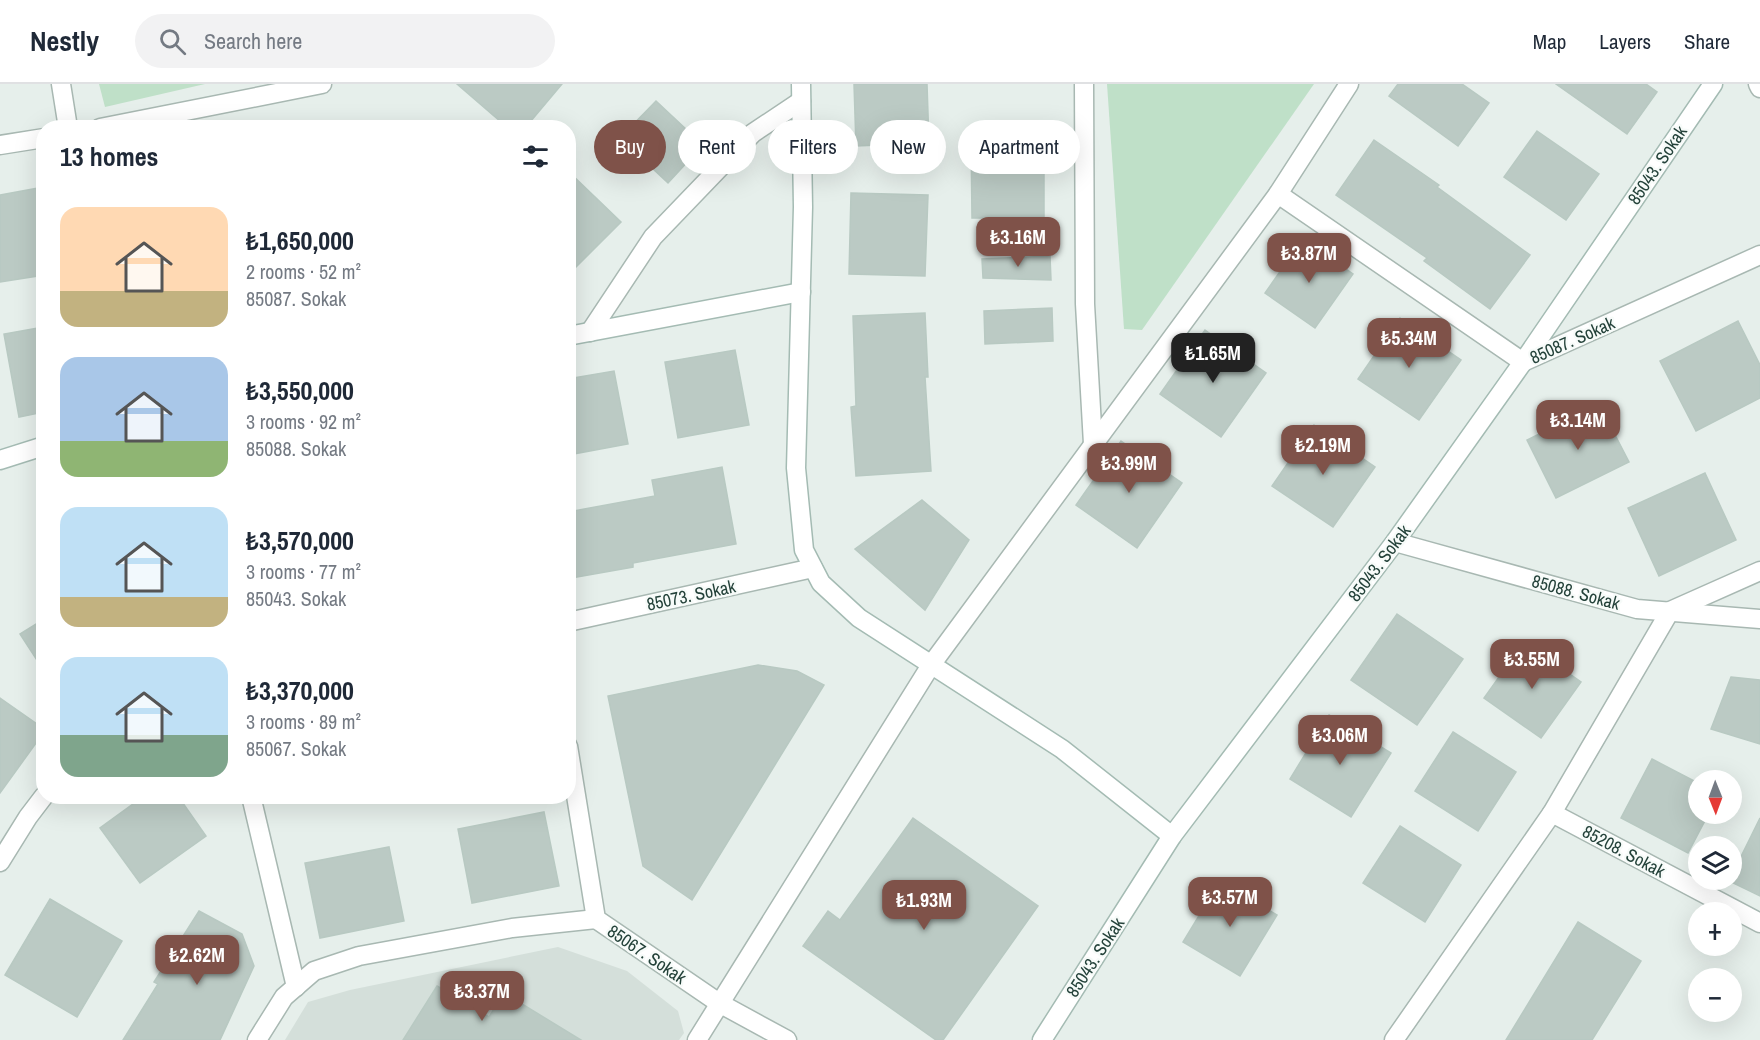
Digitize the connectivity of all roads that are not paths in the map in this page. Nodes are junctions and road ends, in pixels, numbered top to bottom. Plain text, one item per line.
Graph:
1 (61, 84) edge
2 (322, 84) edge
3 (1084, 84) edge
4 (1350, 84) edge
5 (1713, 84) edge
6 (801, 93) edge
7 (67, 120) edge
8 (140, 120) edge
9 (36, 139) edge
10 (0, 145) edge
11 (1278, 194) junction
12 (1760, 255) edge
13 (801, 292) junction
14 (590, 332) junction
15 (576, 335) edge
16 (1522, 362) junction
17 (1093, 444) junction
18 (36, 449) edge
19 (0, 460) edge
20 (1395, 542) junction
21 (813, 568) junction
22 (1760, 571) edge
23 (1671, 611) junction
24 (1760, 619) edge
25 (576, 620) edge
26 (931, 665) junction
27 (576, 795) edge
28 (38, 804) edge
29 (253, 804) edge
30 (1552, 813) junction
31 (1172, 836) junction
32 (0, 862) edge
33 (596, 919) junction
34 (1760, 923) edge
35 (296, 987) junction
36 (719, 1003) junction
37 (257, 1040) edge
38 (697, 1040) edge
39 (788, 1040) edge
40 (1042, 1040) edge
41 (1394, 1040) edge

1 - 7 street
2 - 8 street
3 - 17 street
4 - 11 street
5 - 16 street, 85043. Sokak
6 - 13 street
6 - 14 street
9 - 10 street
11 - 16 street, 85087. Sokak
11 - 17 street
12 - 16 street, 85087. Sokak
13 - 14 street
13 - 21 street
14 - 15 street
16 - 20 street, 85043. Sokak
17 - 26 street
18 - 19 street
20 - 23 street, 85088. Sokak
20 - 31 street, 85043. Sokak
21 - 25 street, 85073. Sokak
21 - 26 street
22 - 23 street
23 - 24 street, 85088. Sokak
23 - 30 street
26 - 31 street
26 - 36 street
27 - 33 street, 85067. Sokak
28 - 32 street
29 - 35 street
30 - 34 street, 85208. Sokak
30 - 41 street
31 - 40 street, 85043. Sokak
33 - 35 street
33 - 36 street, 85067. Sokak
35 - 37 street
36 - 38 street
36 - 39 street, 85067. Sokak

